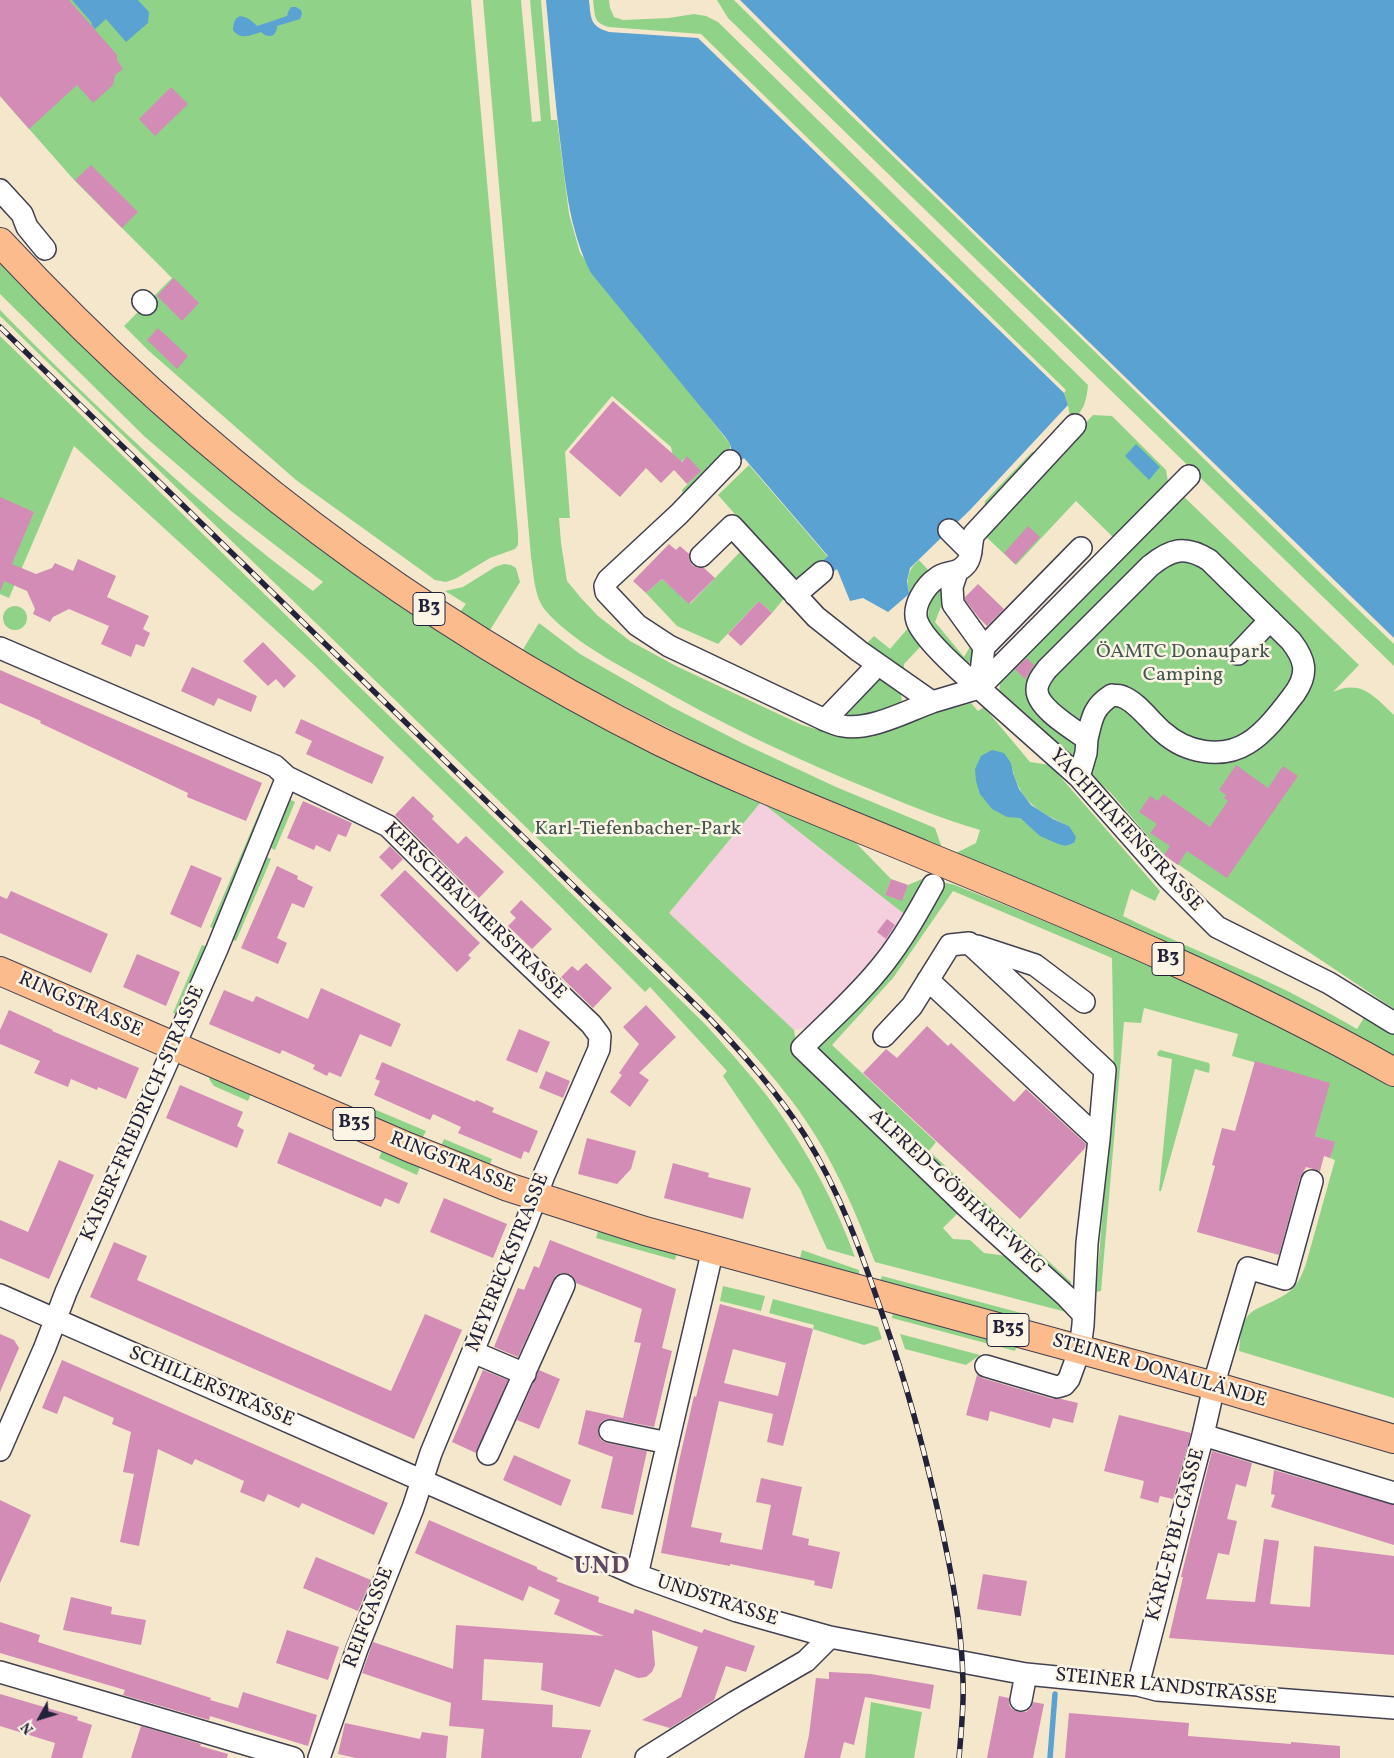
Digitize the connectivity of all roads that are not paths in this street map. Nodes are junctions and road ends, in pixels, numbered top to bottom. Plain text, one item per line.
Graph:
1 (0, 190) edge
2 (0, 242) edge
3 (45, 249) dead end
4 (1075, 425) dead end
5 (730, 461) dead end
6 (1190, 476) dead end
7 (949, 530) dead end
8 (1081, 548) dead end
9 (971, 552) junction
10 (701, 556) dead end
11 (822, 572) dead end
12 (957, 572) junction
13 (795, 595) junction
14 (1270, 620) junction
15 (984, 647) junction
16 (0, 648) edge
17 (1238, 654) dead end
18 (871, 672) dead end
19 (979, 688) junction
20 (932, 702) junction
21 (825, 720) junction
22 (1087, 739) junction
23 (287, 777) junction
24 (1080, 777) junction
25 (933, 885) dead end
26 (969, 943) junction
27 (0, 971) edge
28 (928, 980) junction
29 (1084, 1002) dead end
30 (1394, 1023) edge
31 (884, 1036) dead end
32 (174, 1046) junction
33 (599, 1049) joint
34 (1394, 1072) edge
35 (1099, 1139) junction
36 (1312, 1181) dead end
37 (536, 1197) junction
38 (713, 1249) junction
39 (564, 1285) dead end
40 (0, 1295) edge
41 (894, 1298) joint
42 (1084, 1314) junction
43 (56, 1320) junction
44 (1080, 1349) junction
45 (473, 1352) junction
46 (986, 1366) dead end
47 (524, 1374) junction
48 (1214, 1386) junction
49 (610, 1431) dead end
50 (1203, 1435) junction
51 (1394, 1439) edge
52 (668, 1443) junction
53 (0, 1450) edge
54 (488, 1454) dead end
55 (422, 1479) junction
56 (1394, 1493) edge
57 (637, 1575) junction
58 (830, 1637) junction
59 (939, 1658) joint
60 (0, 1672) edge
61 (1026, 1674) junction
62 (1138, 1685) junction
63 (1021, 1700) dead end
64 (1394, 1708) edge
65 (288, 1757) edge
66 (319, 1758) edge
67 (646, 1758) edge

1 - 3 street
2 - 34 main road, B3
4 - 9 street
5 - 21 street
6 - 19 street
7 - 9 street
8 - 15 street
9 - 12 street
10 - 13 street
11 - 13 street
12 - 15 street
12 - 19 street, YACHTHAFENSTRASSE
13 - 20 street
14 - 17 street
14 - 22 street
14 - 22 street
15 - 19 street
16 - 23 street, KERSCHBAUMERSTRASSE
18 - 21 street
19 - 20 street
19 - 24 street, YACHTHAFENSTRASSE
20 - 21 street
22 - 24 street
23 - 32 street, KAISER-FRIEDRICH-STRASSE
23 - 33 street, KERSCHBAUMERSTRASSE
24 - 30 street, YACHTHAFENSTRASSE
25 - 42 street, ALFRED-GÖBHART-WEG
26 - 28 street
26 - 29 street
26 - 35 street
27 - 32 main road, RINGSTRASSE / B35
28 - 31 street
28 - 35 street
32 - 37 main road, RINGSTRASSE / B35
32 - 43 street, KAISER-FRIEDRICH-STRASSE
33 - 37 street, MEYERECKSTRASSE
35 - 42 street
36 - 48 street, KARL-EYBL-GASSE
37 - 38 main road, RINGSTRASSE / B35
37 - 45 street, MEYERECKSTRASSE
38 - 41 main road, RINGSTRASSE / B35
38 - 52 street
39 - 47 street
40 - 43 street, SCHILLERSTRASSE
41 - 44 main road, STEINER DONAULÄNDE / B35
42 - 44 street
43 - 53 street, KAISER-FRIEDRICH-STRASSE
43 - 55 street, SCHILLERSTRASSE
44 - 46 street
44 - 48 main road, STEINER DONAULÄNDE / B35
45 - 47 street
45 - 55 street, MEYERECKSTRASSE
47 - 54 street
48 - 50 street, KARL-EYBL-GASSE
48 - 51 main road, STEINER DONAULÄNDE / B35
49 - 52 street
50 - 56 street
50 - 62 street, KARL-EYBL-GASSE
52 - 57 street
55 - 57 street, UNDSTRASSE
55 - 66 street, REIFGASSE
57 - 58 street, UNDSTRASSE
58 - 59 street, UNDSTRASSE
58 - 67 street
59 - 61 street, STEINER LANDSTRASSE
60 - 65 street
61 - 62 street, STEINER LANDSTRASSE
61 - 63 street
62 - 64 street, STEINER LANDSTRASSE

